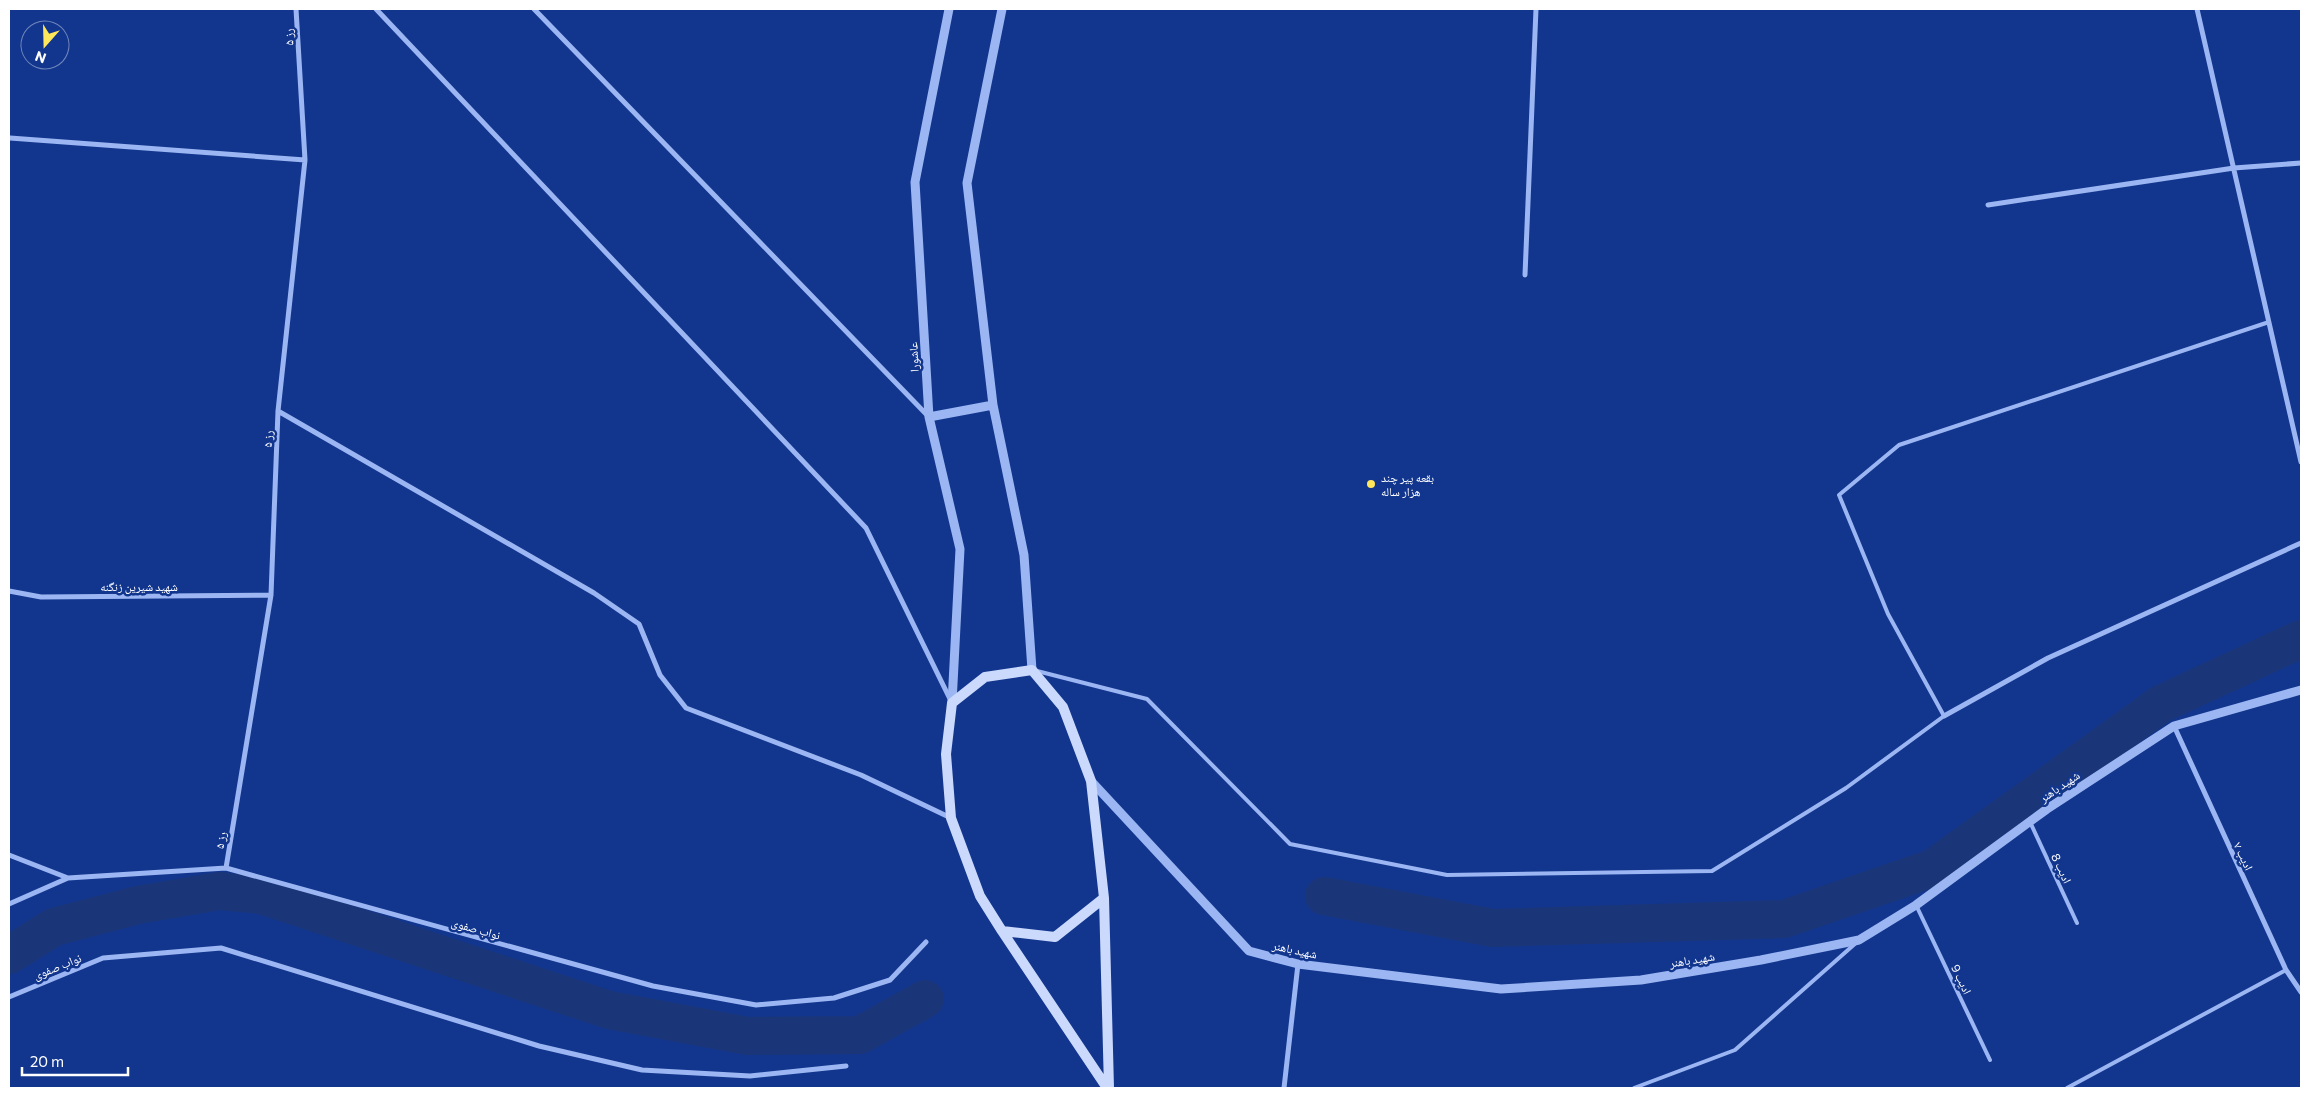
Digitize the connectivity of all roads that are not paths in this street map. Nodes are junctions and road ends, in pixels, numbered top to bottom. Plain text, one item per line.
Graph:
1 (296, 9) edge
2 (376, 9) edge
3 (534, 9) edge
4 (949, 9) edge
5 (1002, 9) edge
6 (1536, 9) edge
7 (2197, 9) edge
8 (10, 138) dead end
9 (305, 160) junction
10 (2301, 163) edge
11 (2234, 168) junction
12 (1988, 205) dead end
13 (1525, 274) dead end
14 (2269, 322) junction
15 (993, 405) junction
16 (278, 411) junction
17 (929, 417) junction
18 (2301, 462) edge
19 (2301, 543) edge
20 (9, 591) edge
21 (271, 595) junction
22 (1032, 670) junction
23 (2301, 690) edge
24 (952, 702) junction
25 (1944, 716) junction
26 (2174, 726) junction
27 (1091, 782) junction
28 (951, 818) junction
29 (2030, 822) junction
30 (9, 855) edge
31 (226, 868) junction
32 (68, 878) junction
33 (1104, 898) junction
34 (9, 904) edge
35 (1916, 905) junction
36 (2077, 923) dead end
37 (1002, 932) junction
38 (1860, 940) junction
39 (926, 942) dead end
40 (1298, 964) junction
41 (2286, 970) junction
42 (2301, 992) edge
43 (9, 996) edge
44 (1990, 1060) dead end
45 (846, 1066) dead end
46 (1108, 1088) edge
47 (1284, 1088) edge
48 (1634, 1088) edge
49 (2067, 1088) edge

1 - 9 street, رز ۵
2 - 24 street
3 - 17 street
4 - 17 street, عاشورا
5 - 15 street
6 - 13 street
7 - 11 street
8 - 9 street
9 - 16 street, رز ۵
10 - 11 street
11 - 12 street
11 - 14 street
14 - 18 street
14 - 25 lane
15 - 17 street
15 - 22 street
16 - 21 street, رز ۵
16 - 28 street
17 - 24 street, عاشورا
19 - 25 street
20 - 21 street, شهید شیرین زنگنه
21 - 31 street, رز ۵
22 - 24 main road
22 - 25 lane
22 - 27 main road
23 - 26 street, شهید باهنر
24 - 28 main road
26 - 29 street, شهید باهنر
26 - 41 street, ادیب ۷
27 - 33 main road
27 - 40 street, شهید باهنر
28 - 37 main road
29 - 35 street, شهید باهنر
29 - 36 lane, ادیب 8
30 - 32 street
31 - 32 street, نواب صفوی
31 - 39 street, نواب صفوی
32 - 34 street, نواب صفوی
33 - 37 main road
33 - 46 main road
35 - 38 street, شهید باهنر
35 - 44 lane, ادیب 9
37 - 46 main road
38 - 40 street, شهید باهنر
38 - 48 lane
40 - 47 street
41 - 42 street, ادیب ۷
41 - 49 lane
43 - 45 street, نواب صفوی

